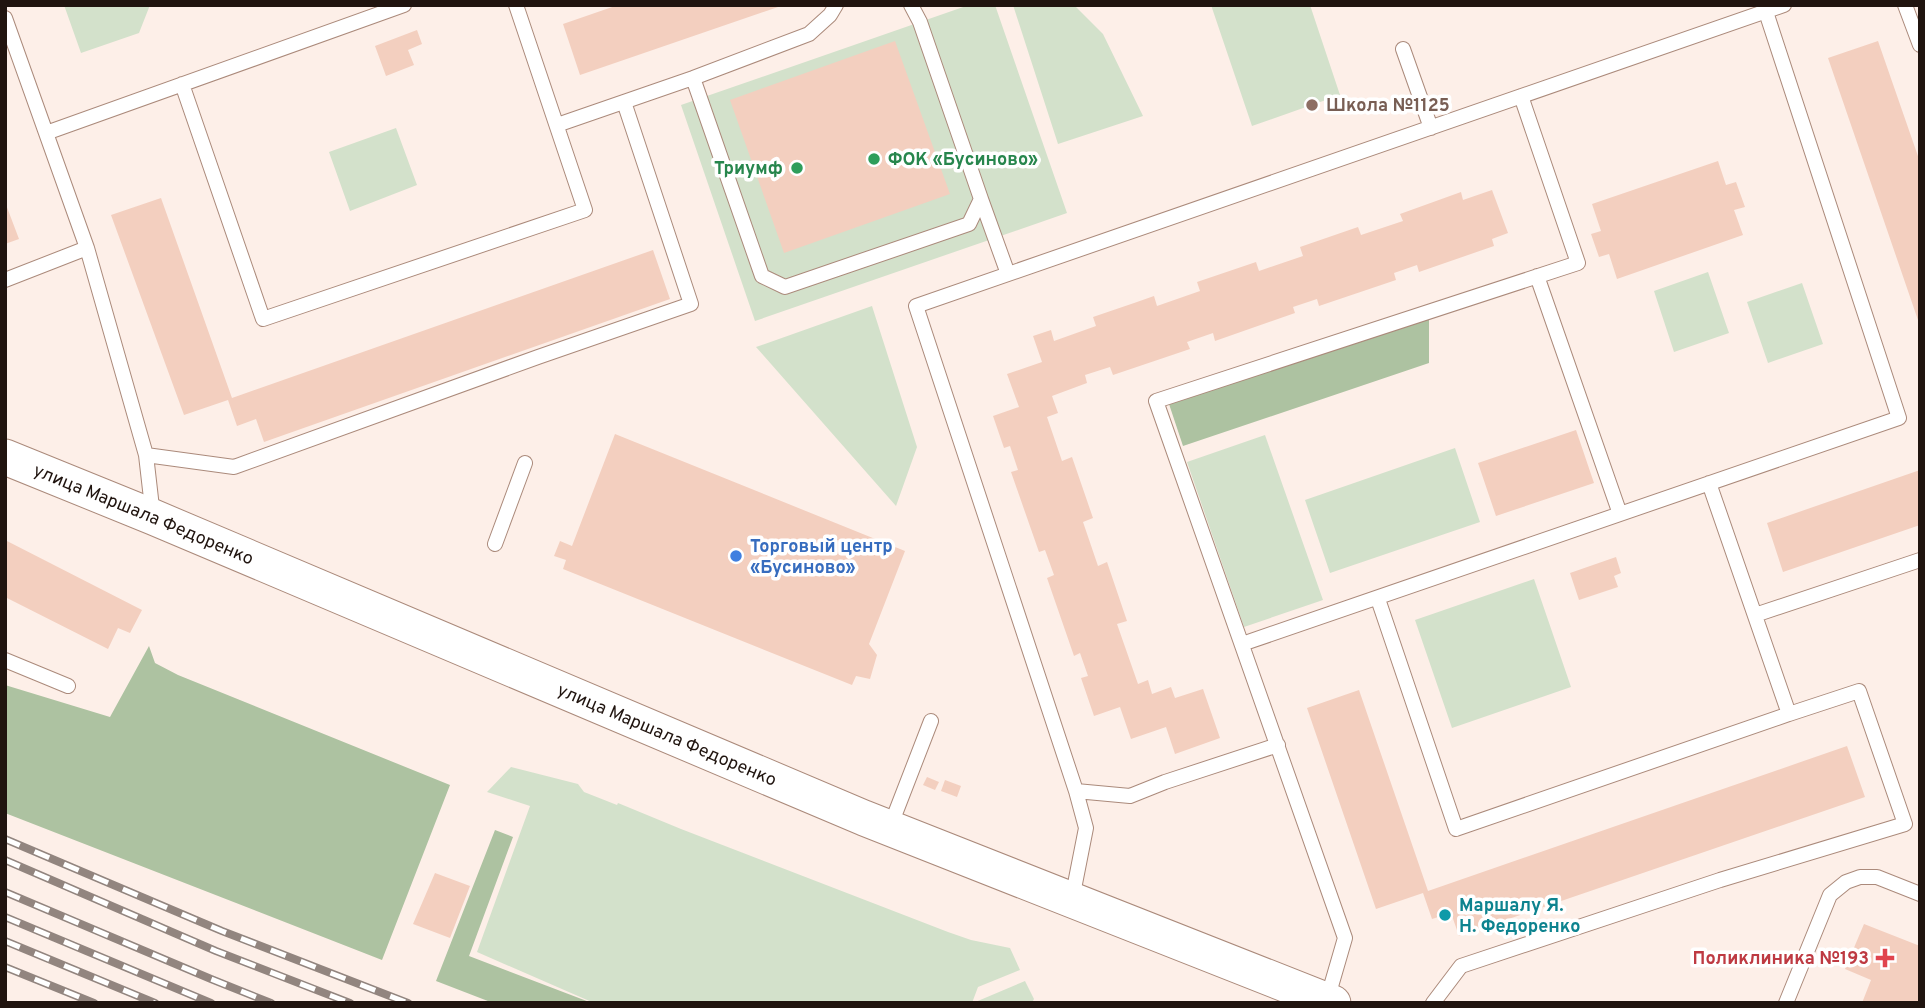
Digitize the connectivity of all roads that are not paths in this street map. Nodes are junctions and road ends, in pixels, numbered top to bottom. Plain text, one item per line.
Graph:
1 (404, 5) edge
2 (516, 5) edge
3 (836, 5) edge
4 (911, 5) edge
5 (1784, 5) edge
6 (1905, 5) edge
7 (1766, 12) junction
8 (5, 18) edge
9 (1920, 45) edge
10 (1403, 49) dead end
11 (694, 78) junction
12 (183, 84) junction
13 (1521, 96) junction
14 (624, 102) junction
15 (557, 125) junction
16 (1431, 128) junction
17 (46, 132) junction
18 (981, 199) junction
19 (87, 248) junction
20 (1008, 274) junction
21 (1537, 276) junction
22 (5, 280) edge
23 (146, 455) junction
24 (5, 457) edge
25 (525, 463) dead end
26 (1709, 483) junction
27 (1620, 514) junction
28 (153, 517) junction
29 (495, 544) dead end
30 (1920, 560) edge
31 (1378, 598) junction
32 (1755, 614) junction
33 (1242, 644) junction
34 (5, 660) edge
35 (68, 686) dead end
36 (1789, 714) junction
37 (931, 721) dead end
38 (1278, 746) junction
39 (1076, 792) junction
40 (890, 828) junction
41 (1920, 894) edge
42 (1072, 899) junction
43 (1330, 1002) edge
44 (1433, 1003) edge
45 (1786, 1003) edge

1 - 12 lane
2 - 15 lane
3 - 11 lane
4 - 18 lane
5 - 7 lane
6 - 9 lane
7 - 13 lane
7 - 26 lane
8 - 17 lane
10 - 16 lane
11 - 14 lane
11 - 18 lane
12 - 15 lane
12 - 17 lane
13 - 16 lane
13 - 21 lane
14 - 15 lane
14 - 23 lane
16 - 20 lane
17 - 19 lane
18 - 20 lane
19 - 22 lane
19 - 23 lane
20 - 39 lane
21 - 27 lane
21 - 33 lane
23 - 28 lane
24 - 28 street, улица Маршала Федоренко
25 - 29 lane
26 - 27 lane
26 - 32 lane
27 - 31 lane
28 - 40 street, улица Маршала Федоренко
30 - 32 lane
31 - 33 lane
31 - 36 lane
32 - 36 lane
33 - 38 lane
34 - 35 lane
36 - 44 lane
37 - 40 lane
38 - 39 lane
38 - 43 lane
39 - 42 lane
40 - 42 street, улица Маршала Федоренко
41 - 45 lane
42 - 43 street, улица Маршала Федоренко

